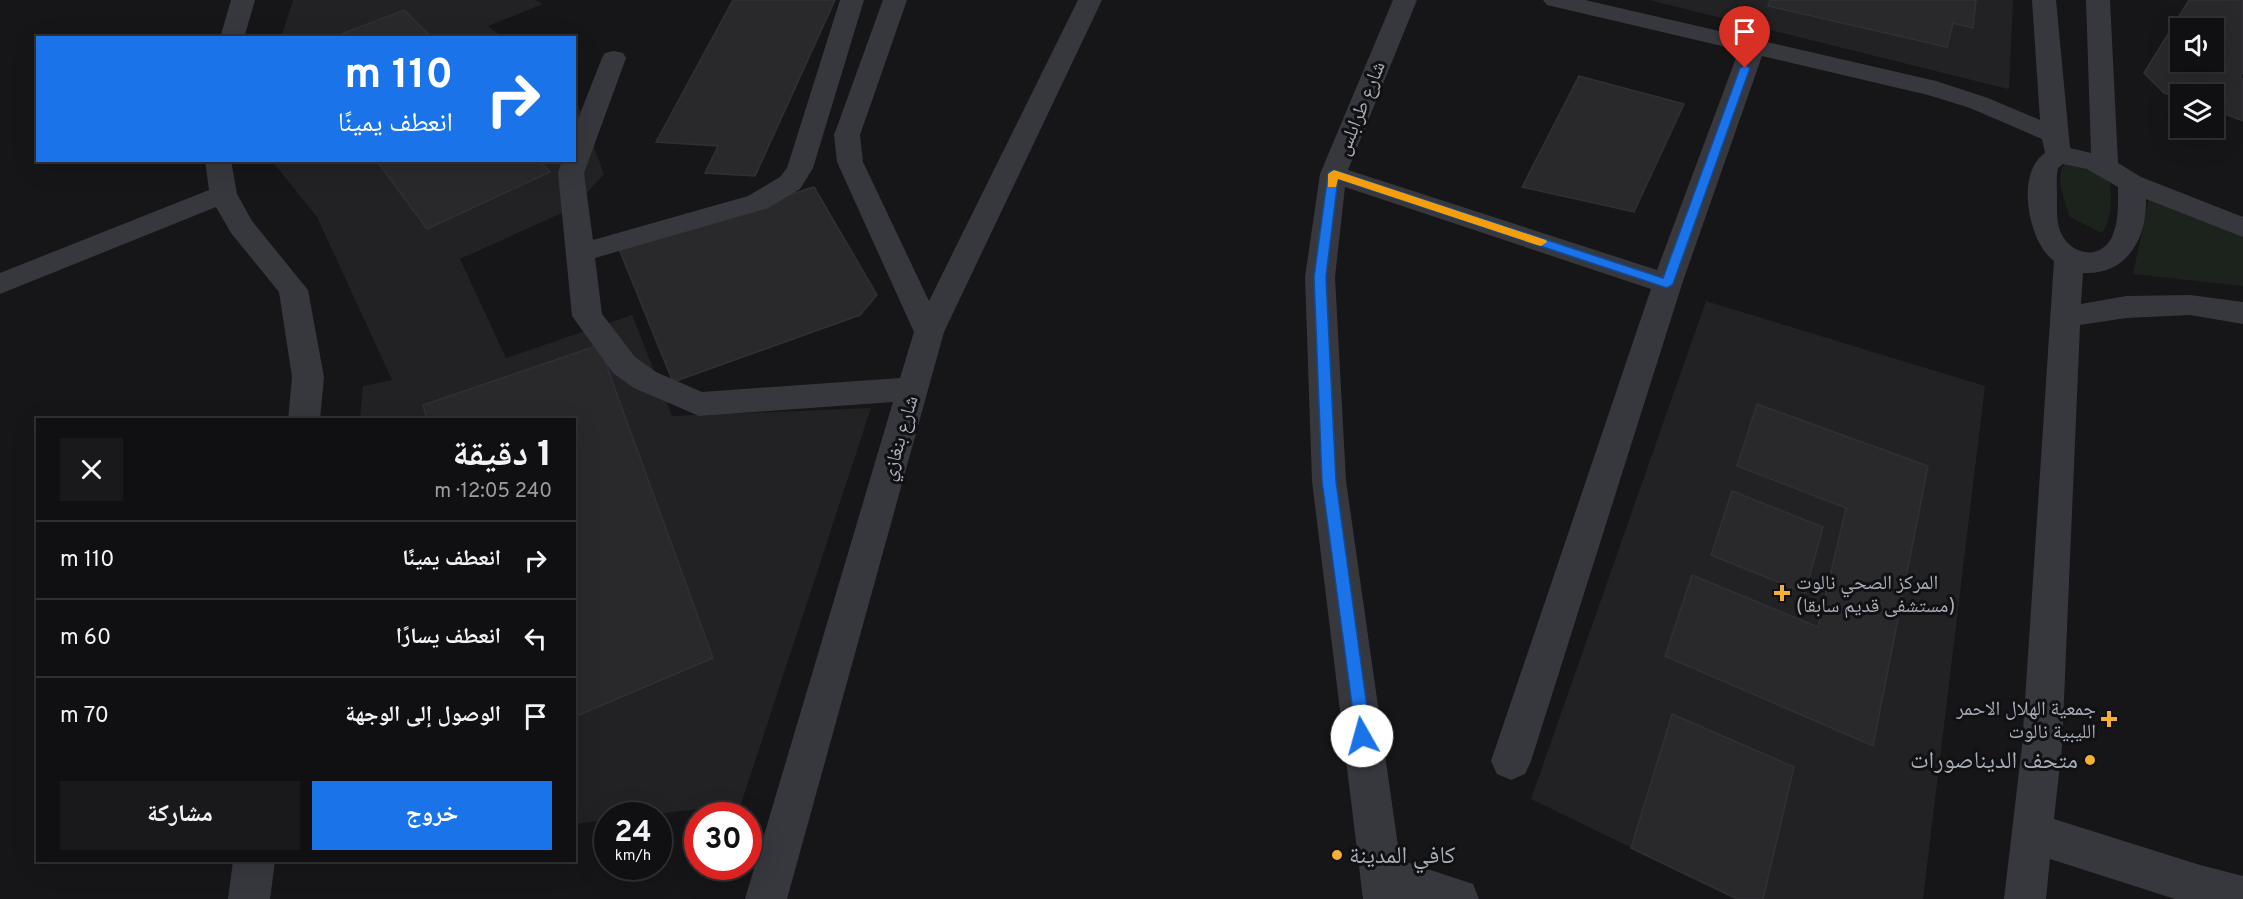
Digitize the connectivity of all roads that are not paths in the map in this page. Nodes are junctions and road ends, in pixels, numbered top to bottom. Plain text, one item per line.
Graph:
1 (243, 0) edge
2 (852, 0) edge
3 (895, 0) edge
4 (1090, 0) edge
5 (1405, 0) edge
6 (1555, 0) edge
7 (2044, 0) edge
8 (2098, 0) edge
9 (233, 36) edge
10 (1753, 46) junction
11 (614, 58) dead end
12 (2056, 146) junction
13 (218, 162) edge
14 (2105, 165) junction
15 (1334, 174) junction
16 (2131, 183) junction
17 (223, 194) junction
18 (2243, 228) edge
19 (580, 253) junction
20 (2069, 258) junction
21 (0, 284) edge
22 (1667, 284) junction
23 (2243, 313) edge
24 (2064, 316) junction
25 (929, 332) junction
26 (913, 389) junction
27 (304, 418) edge
28 (1511, 760) dead end
29 (2034, 833) junction
30 (254, 862) edge
31 (1382, 887) edge
32 (2243, 897) edge
33 (249, 899) edge
34 (766, 899) edge
35 (1458, 899) edge
36 (2025, 899) edge

1 - 9 street
2 - 19 street
3 - 25 street
4 - 25 street, شارع بنغازي
5 - 15 street, شارع طرابلس
6 - 10 street
7 - 12 street
8 - 14 street
10 - 12 street
10 - 22 street
11 - 19 street
12 - 14 street
12 - 20 street
13 - 17 street
14 - 16 street
15 - 22 street
15 - 31 street, شارع طرابلس
16 - 18 street
16 - 20 street
17 - 21 street
17 - 27 street
19 - 26 street
20 - 24 street
22 - 28 street
23 - 24 street
24 - 29 street
25 - 26 street, شارع بنغازي
26 - 34 street, شارع بنغازي
29 - 32 street
29 - 36 street
30 - 33 street
31 - 35 street

